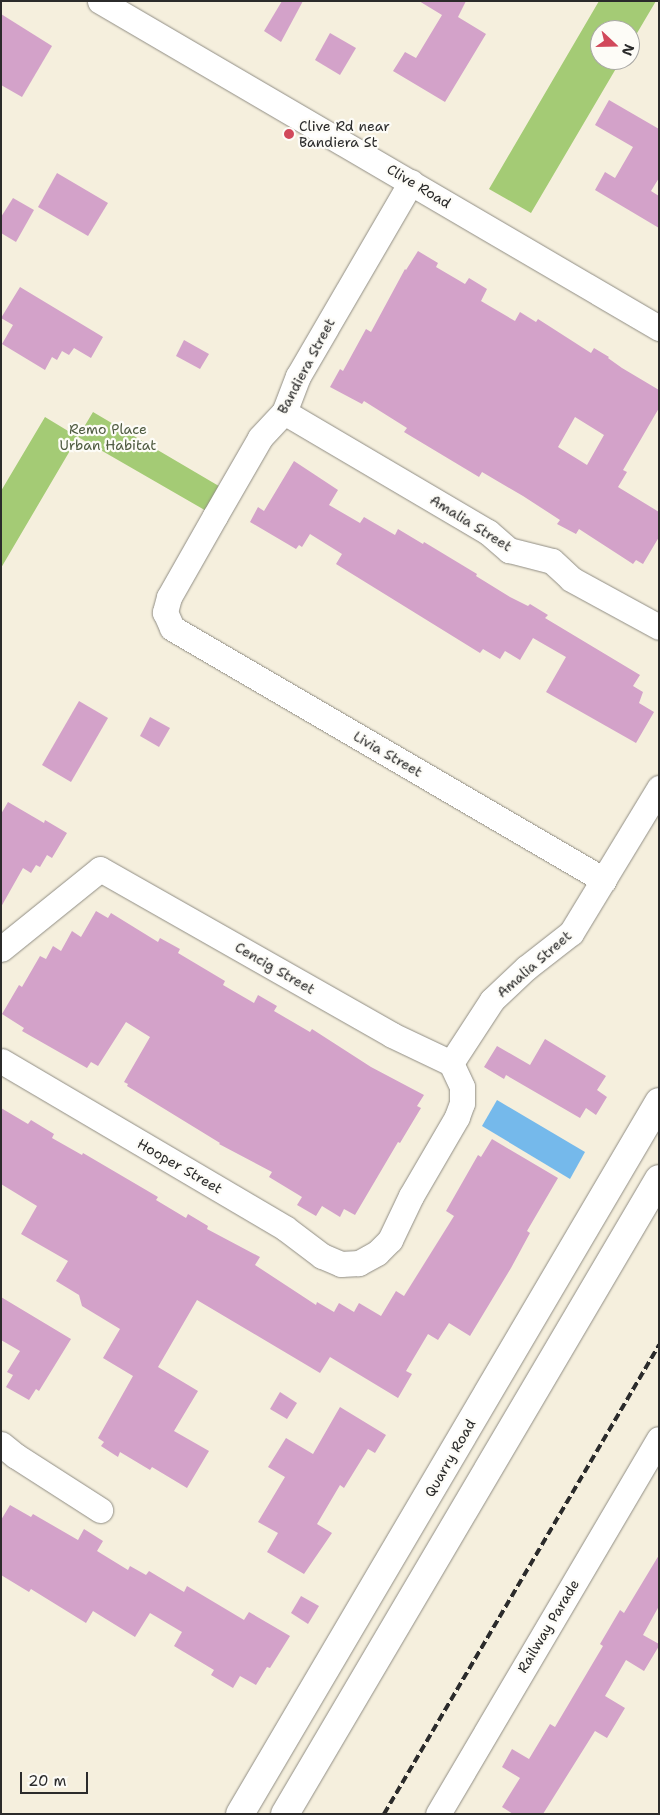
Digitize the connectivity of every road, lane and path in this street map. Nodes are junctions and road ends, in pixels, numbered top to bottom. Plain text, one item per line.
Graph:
1 (100, 1) edge
2 (411, 182) junction
3 (659, 328) edge
4 (284, 412) junction
5 (659, 627) edge
6 (172, 628) joint
7 (659, 788) edge
8 (604, 880) junction
9 (1, 949) edge
10 (1, 1061) edge
11 (451, 1063) junction
12 (659, 1102) edge
13 (659, 1179) edge
14 (659, 1439) edge
15 (1, 1444) edge
16 (100, 1510) dead end
17 (240, 1814) edge
18 (285, 1814) edge
19 (438, 1814) edge

1 - 2 street, Clive Road
2 - 3 street, Clive Road
2 - 4 street, Bandiera Street
4 - 5 street, Amalia Street
4 - 6 street, Bandiera Street
6 - 8 street, Livia Street
7 - 8 street, Amalia Street
8 - 11 street, Amalia Street
9 - 11 street, Cencig Street
10 - 11 street, Hooper Street
12 - 17 main road, Quarry Road
13 - 18 main road
14 - 19 street, Railway Parade
15 - 16 street

